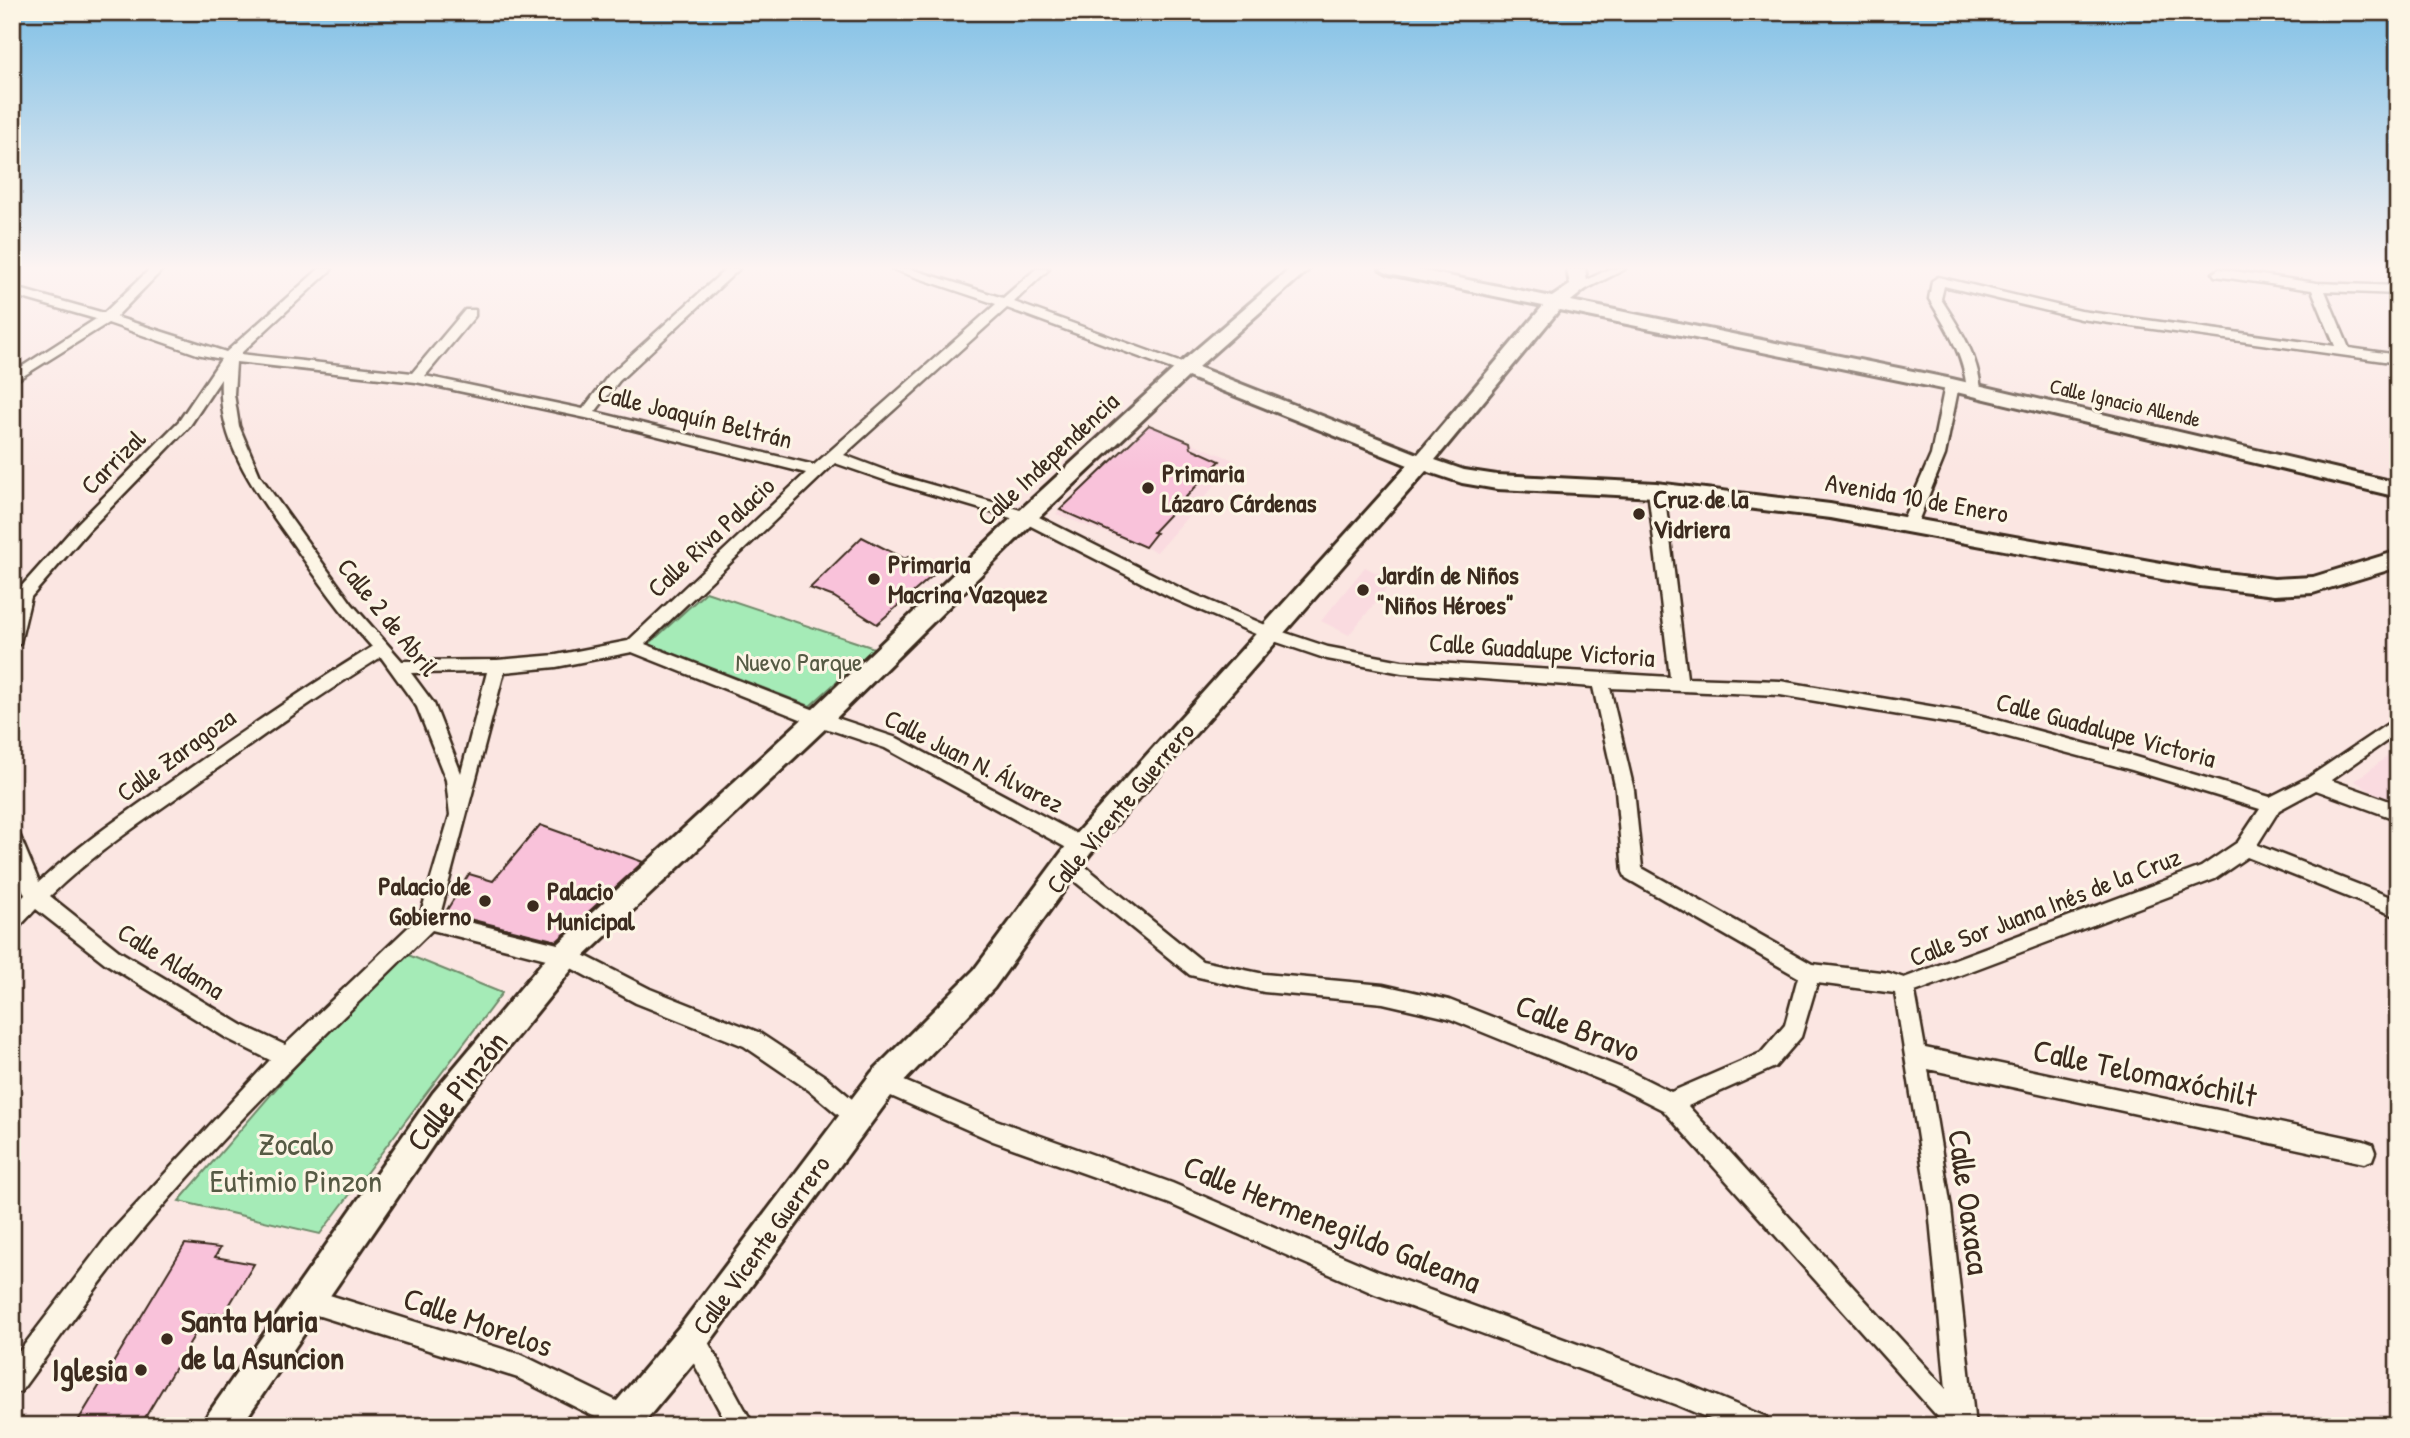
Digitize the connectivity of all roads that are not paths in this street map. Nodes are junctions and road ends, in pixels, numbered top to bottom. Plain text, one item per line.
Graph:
1 (79, 336) edge
2 (159, 336) edge
3 (252, 336) edge
4 (451, 336) edge
5 (660, 336) edge
6 (968, 336) edge
7 (1095, 336) edge
8 (1223, 336) edge
9 (1527, 336) edge
10 (1712, 336) edge
11 (1958, 336) edge
12 (2231, 336) edge
13 (2337, 336) edge
14 (2344, 352) junction
15 (229, 357) junction
16 (2398, 359) edge
17 (1185, 369) junction
18 (416, 378) junction
19 (12, 379) edge
20 (1952, 385) junction
21 (1974, 390) junction
22 (586, 414) junction
23 (834, 457) junction
24 (1422, 463) junction
25 (817, 471) junction
26 (1656, 490) junction
27 (2398, 490) edge
28 (1026, 517) junction
29 (1909, 524) junction
30 (2398, 559) edge
31 (17, 593) edge
32 (16, 619) edge
33 (1271, 635) junction
34 (12, 643) edge
35 (633, 646) junction
36 (383, 648) junction
37 (497, 666) junction
38 (397, 667) junction
39 (1600, 681) junction
40 (1679, 685) junction
41 (819, 719) junction
42 (2398, 724) edge
43 (2315, 782) junction
44 (2273, 805) junction
45 (2398, 812) edge
46 (459, 815) junction
47 (12, 840) edge
48 (2245, 848) junction
49 (1075, 855) junction
50 (35, 896) junction
51 (2398, 909) edge
52 (12, 921) edge
53 (429, 921) junction
54 (566, 956) junction
55 (1809, 973) junction
56 (1905, 987) junction
57 (1914, 1056) junction
58 (288, 1058) junction
59 (883, 1082) junction
60 (1671, 1103) junction
61 (856, 1116) junction
62 (2364, 1152) dead end
63 (307, 1300) junction
64 (692, 1338) junction
65 (12, 1382) edge
66 (621, 1422) edge
67 (1961, 1425) edge
68 (220, 1426) edge
69 (742, 1426) edge
70 (1758, 1426) edge

1 - 19 street
2 - 15 street, Calle Joaquín Beltrán
3 - 15 street, Carrizal
4 - 18 street
5 - 22 street
6 - 23 street, Calle Riva Palacio
7 - 17 street
8 - 17 main road, Calle Independencia
9 - 24 main road, Calle Vicente Guerrero
10 - 20 main road, Calle Ignacio Allende
11 - 21 street
12 - 14 street
13 - 14 street
14 - 16 street
15 - 18 street, Calle Joaquín Beltrán
15 - 31 street, Carrizal
15 - 36 street, Calle 2 de Abril
17 - 24 main road, Avenida 10 de Enero
17 - 28 main road, Calle Independencia
18 - 22 street, Calle Joaquín Beltrán
20 - 21 main road, Calle Ignacio Allende
20 - 29 street
21 - 27 main road, Calle Ignacio Allende
22 - 25 street, Calle Joaquín Beltrán
23 - 25 street, Calle Riva Palacio
23 - 28 street, Calle Guadalupe Victoria
24 - 26 main road, Avenida 10 de Enero
24 - 33 main road, Calle Vicente Guerrero
25 - 35 street, Calle Riva Palacio
26 - 29 main road, Avenida 10 de Enero
26 - 40 street
28 - 33 street, Calle Guadalupe Victoria
28 - 41 main road, Calle Independencia
29 - 30 main road, Avenida 10 de Enero
31 - 32 street
32 - 34 street
33 - 39 street, Calle Guadalupe Victoria
33 - 49 main road, Calle Vicente Guerrero
35 - 37 street
35 - 41 street, Calle Juan N. Álvarez
36 - 38 street, Calle 2 de Abril
36 - 50 street, Calle Zaragoza
37 - 38 street
37 - 46 street
38 - 46 street, Calle 2 de Abril
39 - 40 street, Calle Guadalupe Victoria
39 - 55 street
40 - 44 street, Calle Guadalupe Victoria
41 - 49 street, Calle Juan N. Álvarez
41 - 54 main road, Calle Independencia
42 - 43 street, Calle Sor Juana Inés de la Cruz
43 - 44 street, Calle Sor Juana Inés de la Cruz
43 - 45 street
44 - 48 street, Calle Sor Juana Inés de la Cruz
46 - 53 street, Calle 2 de Abril
47 - 50 street
48 - 51 street
48 - 56 street, Calle Sor Juana Inés de la Cruz
49 - 59 main road, Calle Vicente Guerrero
49 - 60 street, Calle Bravo
50 - 52 street, Calle Zaragoza
50 - 58 street, Calle Aldama
53 - 54 street
53 - 58 street
54 - 61 street
54 - 63 main road, Calle Pinzón
55 - 56 street, Calle Sor Juana Inés de la Cruz
55 - 60 street
56 - 57 street, Calle Oaxaca
57 - 62 street, Calle Telomaxóchilt
57 - 67 street, Calle Oaxaca
58 - 65 street
59 - 61 main road, Calle Vicente Guerrero
59 - 70 street, Calle Hermenegildo Galeana
60 - 67 street, Calle Bravo
61 - 64 main road, Calle Vicente Guerrero
63 - 66 street, Calle Morelos
63 - 68 main road, Calle Pinzón
64 - 66 main road, Calle Vicente Guerrero
64 - 69 street

